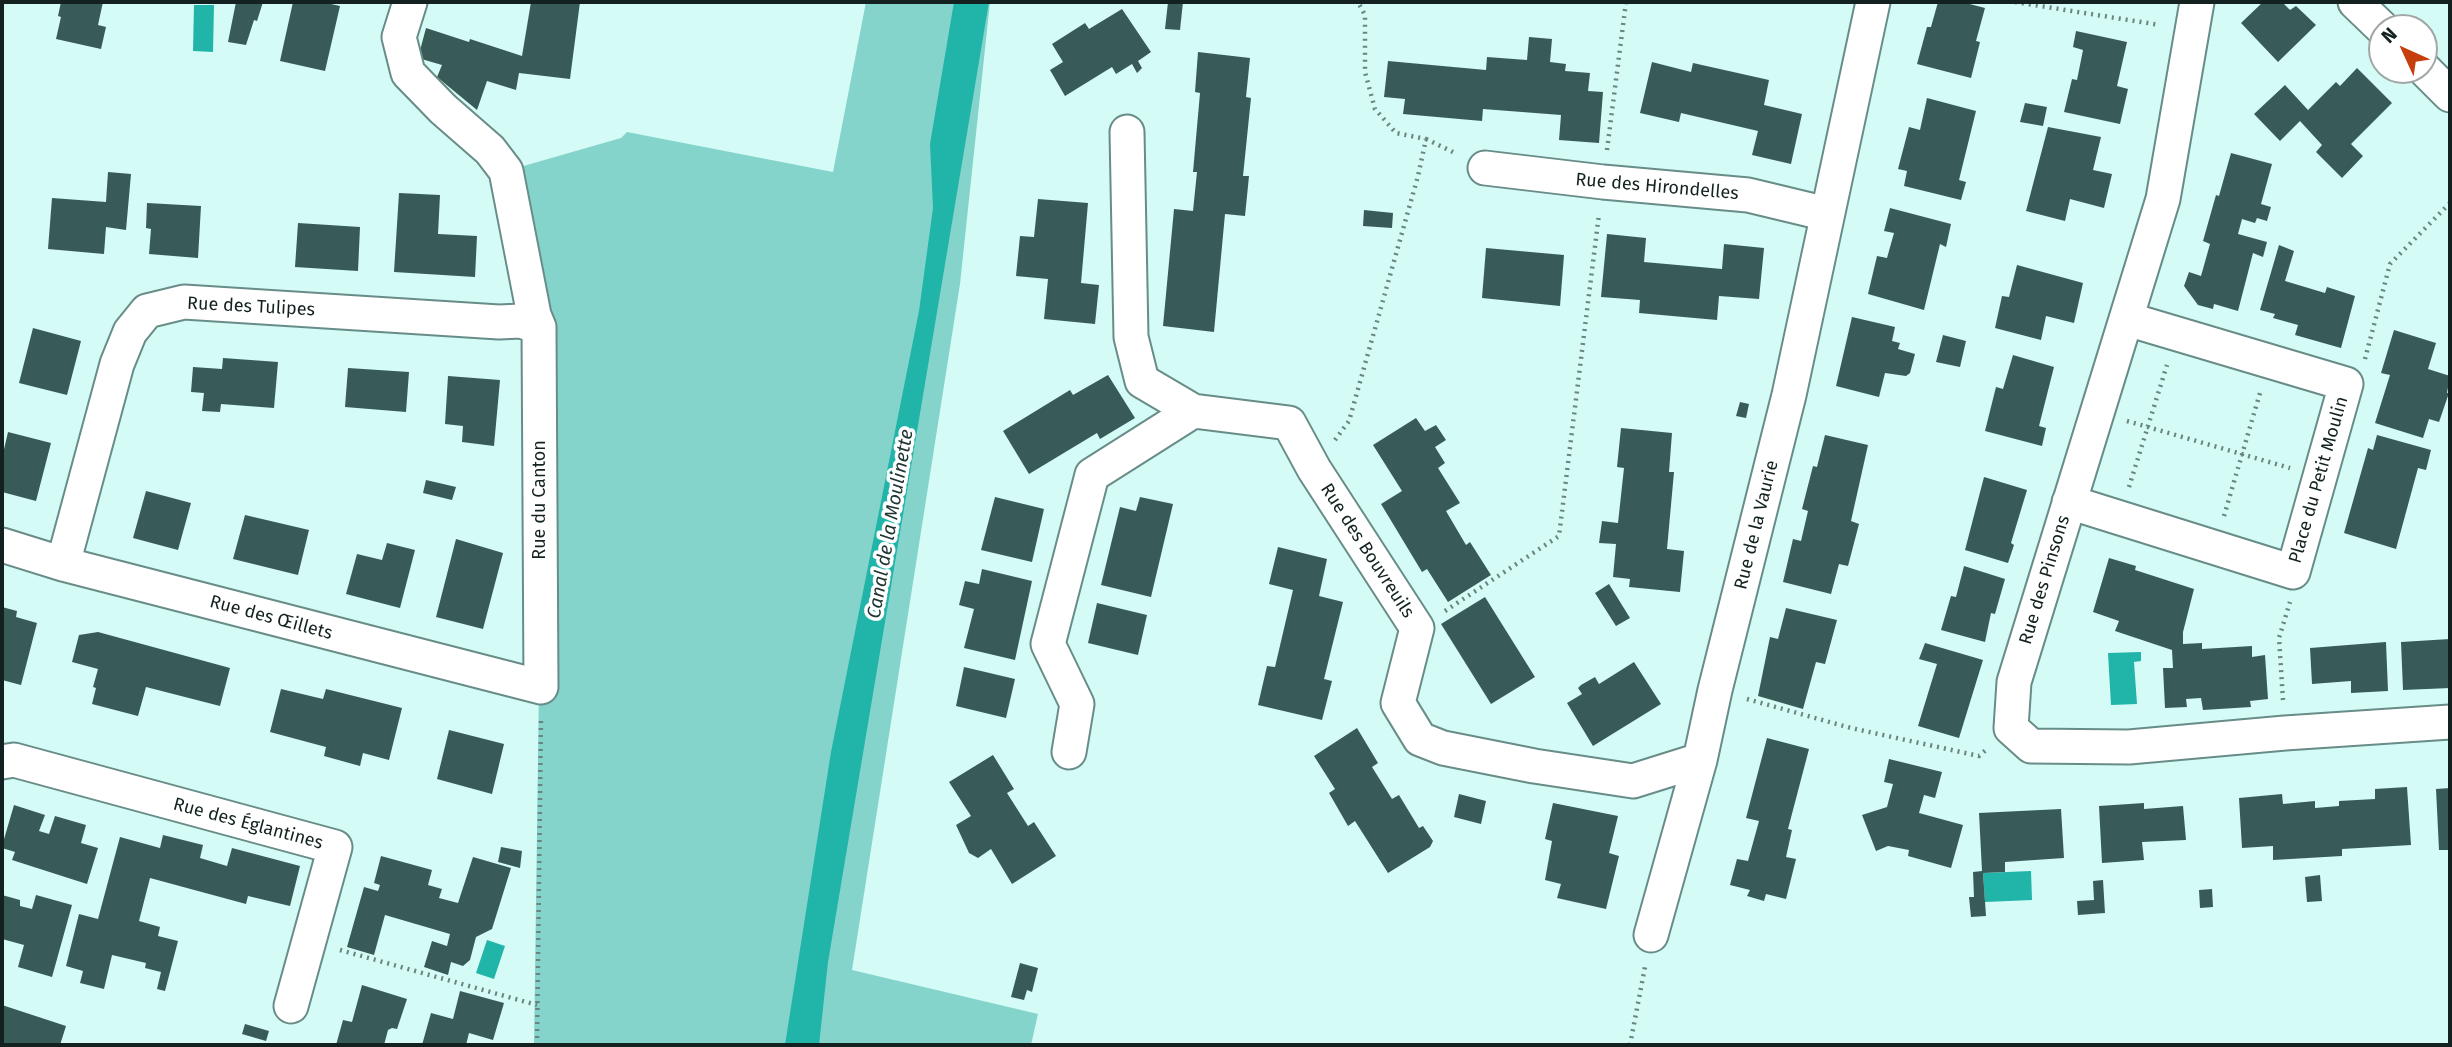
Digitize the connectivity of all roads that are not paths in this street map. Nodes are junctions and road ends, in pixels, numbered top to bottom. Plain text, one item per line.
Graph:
1 (410, 2) edge
2 (1873, 2) edge
3 (2355, 2) edge
4 (2368, 15) edge
5 (2195, 16) edge
6 (1127, 132) dead end
7 (1485, 168) dead end
8 (1828, 214) junction
9 (2127, 319) junction
10 (538, 327) junction
11 (1193, 411) junction
12 (2070, 502) junction
13 (2, 545) edge
14 (63, 564) junction
15 (541, 687) joint
16 (2450, 722) edge
17 (1069, 752) dead end
18 (1700, 760) junction
19 (2, 762) edge
20 (1651, 935) road end
21 (291, 1006) dead end

1 - 10 street, Rue du Canton
2 - 8 street, Rue de la Vaurie
3 - 4 street
5 - 9 street, Rue des Pinsons
6 - 11 street, Rue des Bouvreuils
7 - 8 street, Rue des Hirondelles
8 - 18 street, Rue de la Vaurie
9 - 12 street, Rue des Pinsons
9 - 12 street, Place du Petit Moulin
10 - 14 street, Rue des Tulipes
10 - 15 street, Rue du Canton
11 - 17 street
11 - 18 street, Rue des Bouvreuils
12 - 16 street, Rue des Pinsons
13 - 14 street, Rue des Œillets
14 - 15 street, Rue des Œillets
18 - 20 street, Rue de la Vaurie
19 - 21 street, Rue des Églantines

